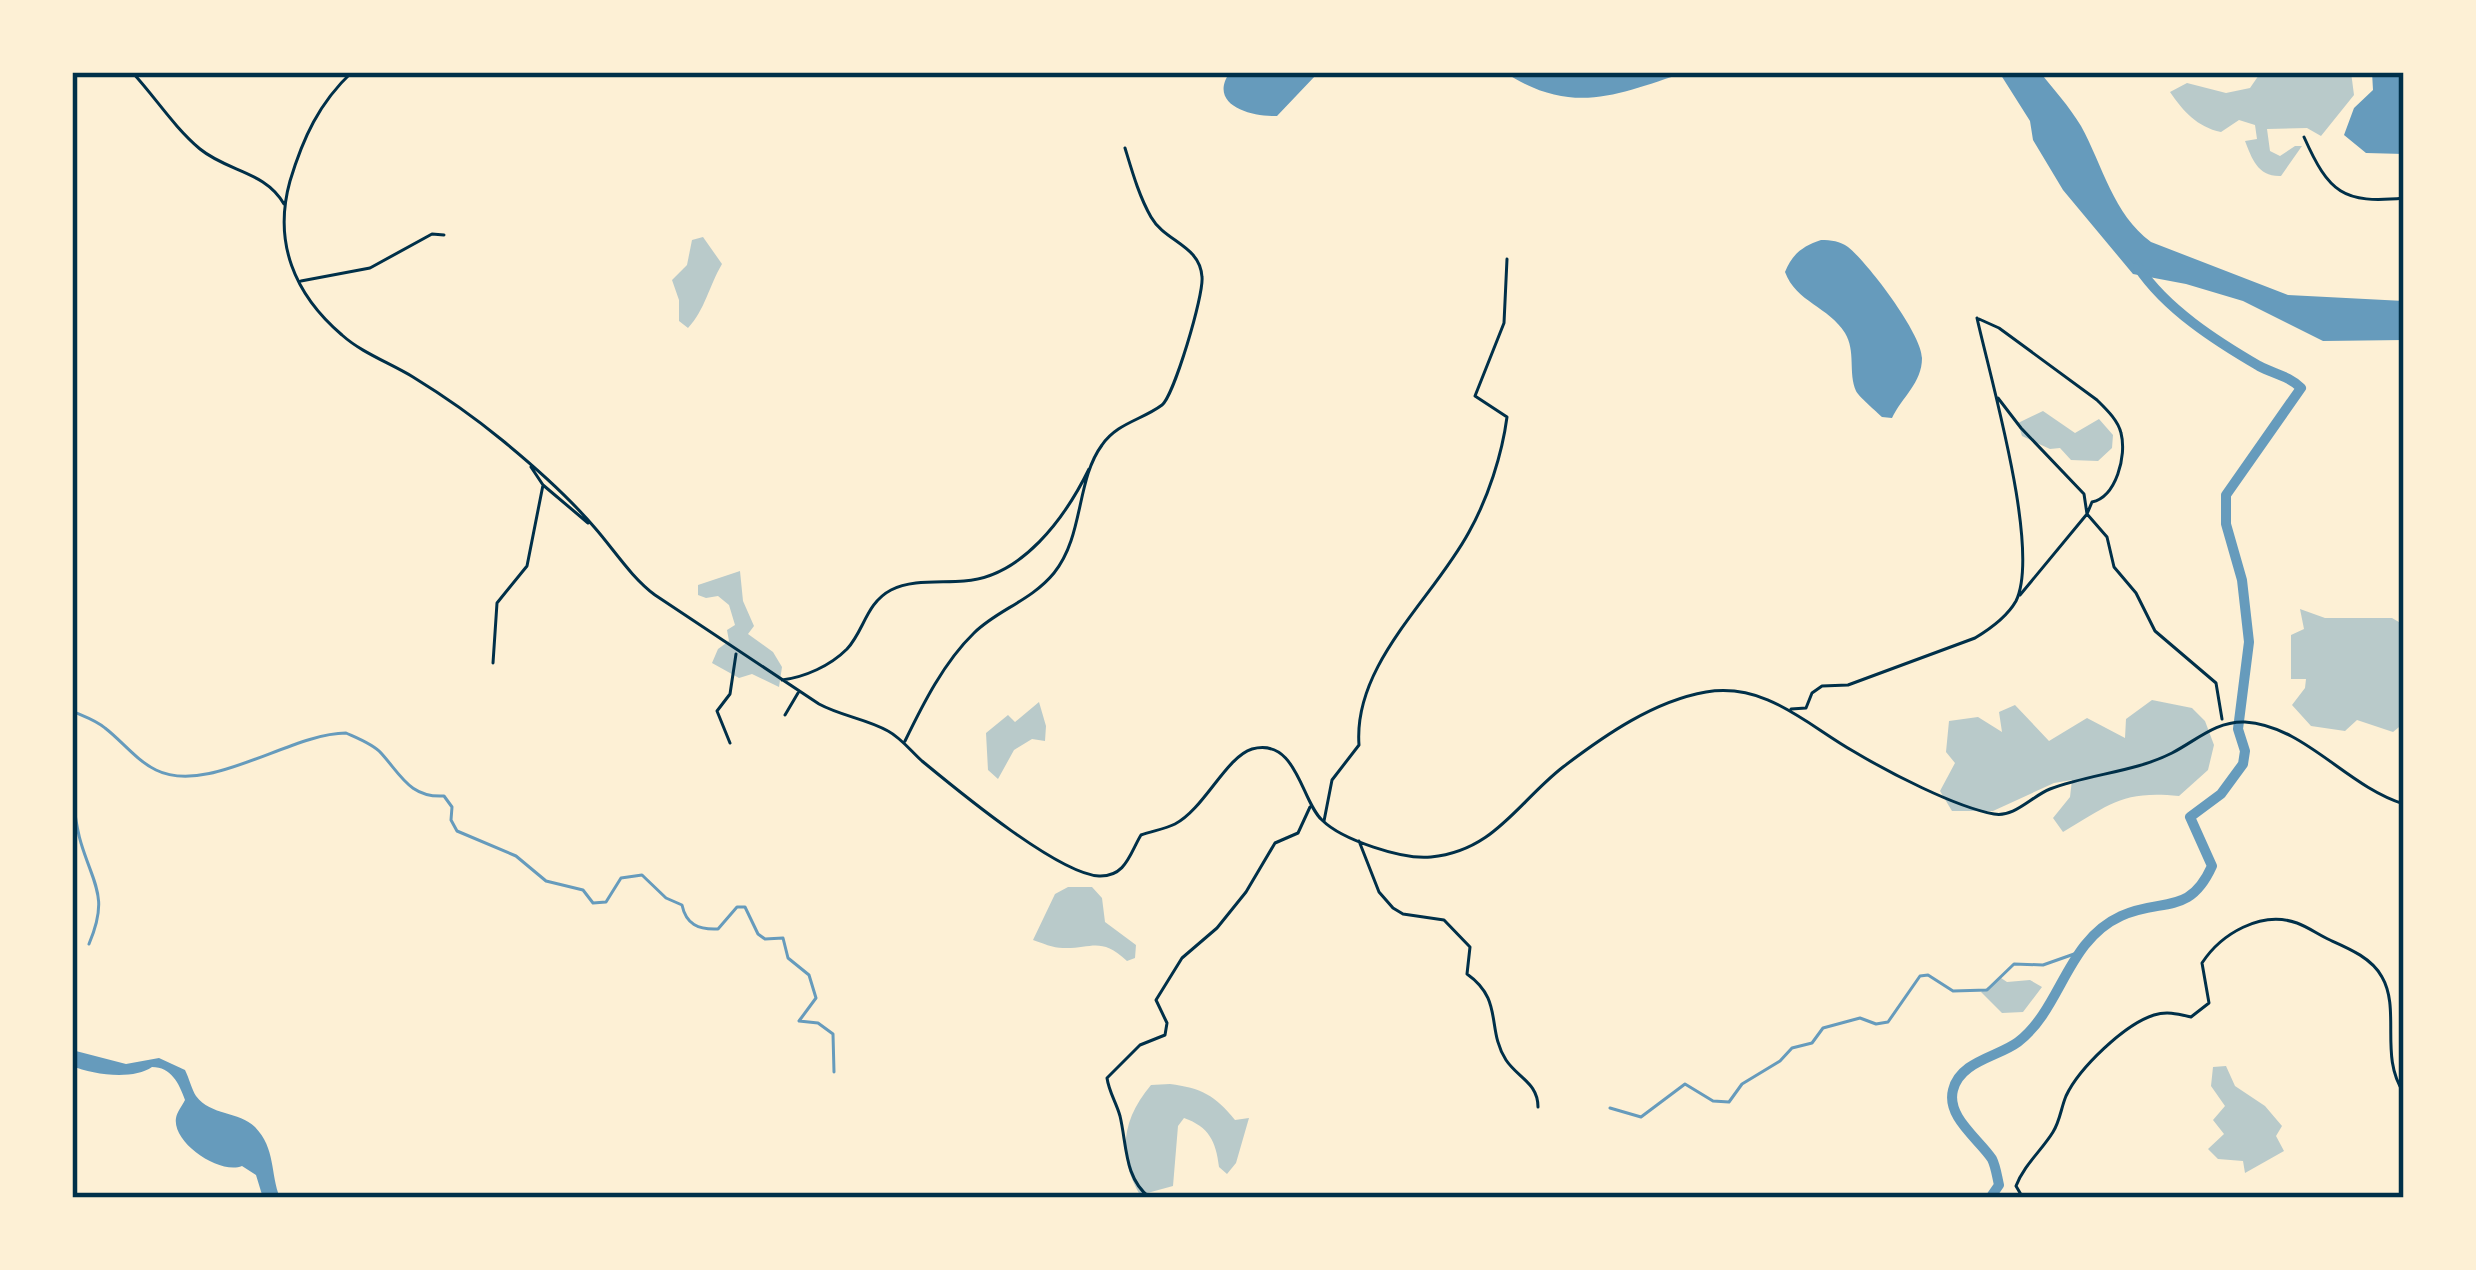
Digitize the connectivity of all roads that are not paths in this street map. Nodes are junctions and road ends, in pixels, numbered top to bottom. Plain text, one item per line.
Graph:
1 (132, 72) edge
2 (352, 72) edge
3 (2304, 137) dead end
4 (1125, 148) dead end
5 (2404, 198) edge
6 (284, 204) junction
7 (444, 235) dead end
8 (1507, 259) dead end
9 (299, 281) junction
10 (1997, 397) junction
11 (527, 461) junction
12 (1092, 462) junction
13 (543, 485) junction
14 (2087, 514) junction
15 (595, 527) junction
16 (2017, 599) junction
17 (736, 652) junction
18 (494, 663) dead end
19 (780, 680) junction
20 (799, 691) junction
21 (1790, 709) junction
22 (785, 715) dead end
23 (2223, 723) junction
24 (730, 742) dead end
25 (904, 743) junction
26 (2404, 804) edge
27 (1311, 806) junction
28 (1323, 823) junction
29 (1359, 839) junction
30 (2404, 1093) edge
31 (1538, 1107) dead end
32 (1150, 1198) edge
33 (2023, 1198) edge

1 - 6 street
2 - 6 street
3 - 5 street
4 - 12 street
6 - 9 street
7 - 9 street
8 - 28 street
9 - 11 street
10 - 14 street
10 - 14 street
10 - 16 street
11 - 13 street
11 - 15 street
12 - 19 street
12 - 25 street
13 - 15 street
13 - 18 street
14 - 16 street
14 - 23 street
15 - 17 street
16 - 21 street
17 - 19 street
17 - 24 street
19 - 20 street
20 - 22 street
20 - 25 street
21 - 23 street
21 - 29 street
23 - 26 street
25 - 27 street
27 - 28 street
27 - 32 street
28 - 29 street
29 - 31 street
30 - 33 street

